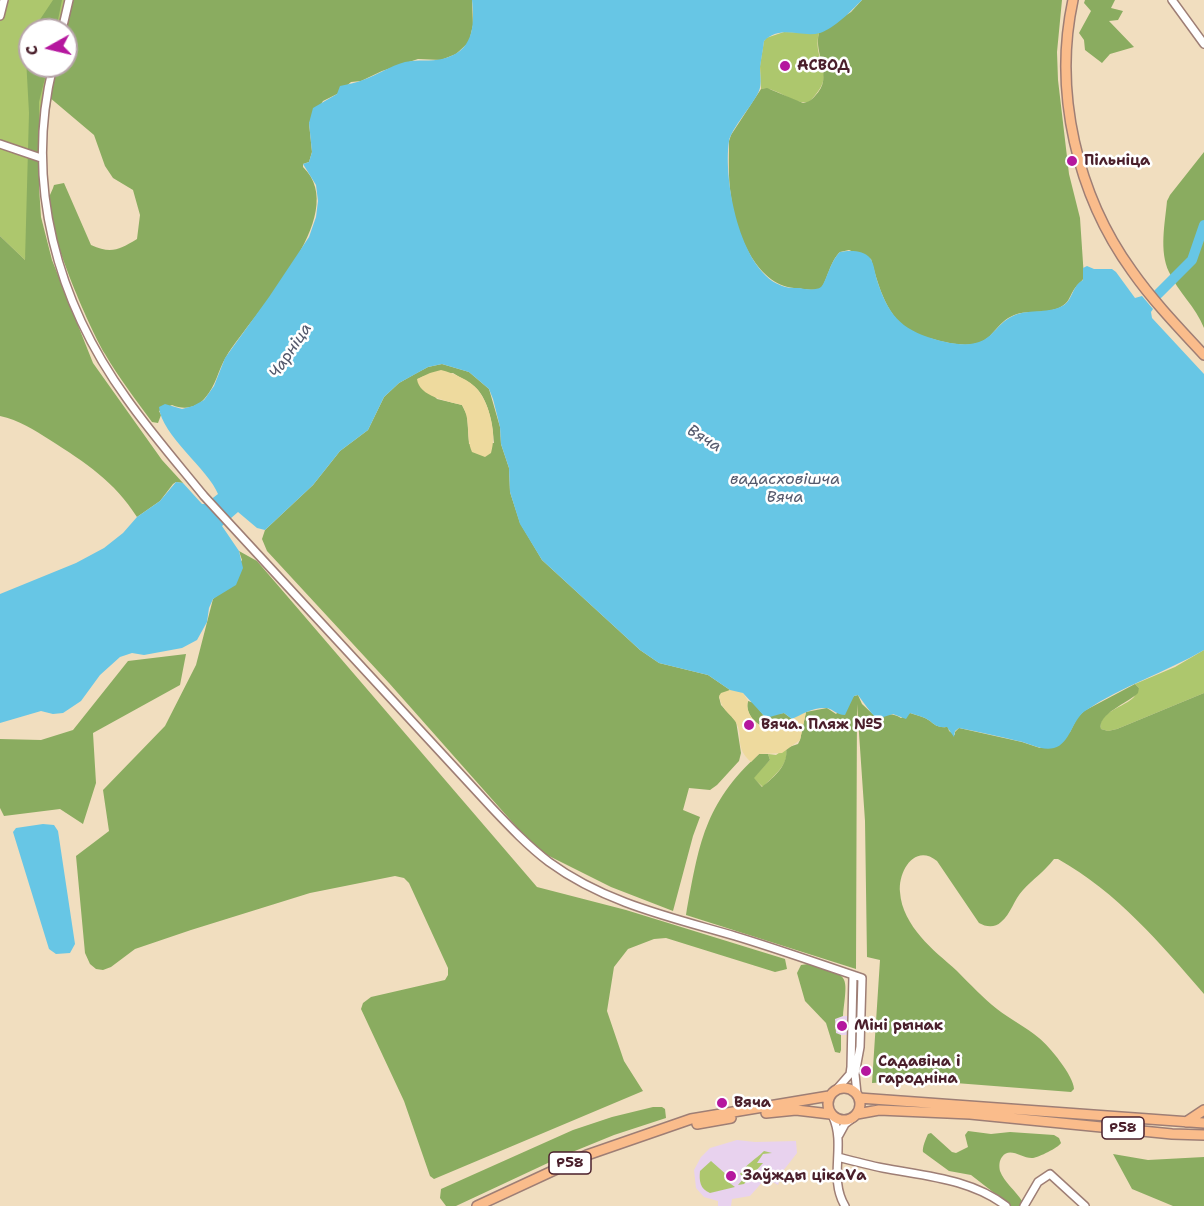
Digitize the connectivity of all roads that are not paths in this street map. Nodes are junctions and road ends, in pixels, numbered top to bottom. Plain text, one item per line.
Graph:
1 (4, 0) edge
2 (69, 0) edge
3 (1073, 0) edge
4 (1172, 0) edge
5 (0, 12) edge
6 (65, 18) edge
7 (1204, 44) edge
8 (50, 78) edge
9 (0, 144) edge
10 (41, 158) junction
11 (1204, 355) edge
12 (853, 975) junction
13 (833, 1093) junction
14 (858, 1096) junction
15 (1204, 1110) edge
16 (832, 1115) junction
17 (855, 1115) junction
18 (1184, 1122) junction
19 (1204, 1123) edge
20 (674, 1126) junction
21 (839, 1135) junction
22 (1204, 1135) edge
23 (838, 1157) junction
24 (477, 1206) edge
25 (845, 1206) edge
26 (1006, 1206) edge
27 (1024, 1206) edge
28 (1085, 1206) edge

1 - 5 street
2 - 6 street
3 - 11 main road
4 - 7 street
8 - 10 street
9 - 10 street
10 - 12 street
12 - 13 street
12 - 14 street
13 - 14 main road, Р58
13 - 16 main road
13 - 20 main road, Р58
14 - 17 main road
14 - 18 main road, Р58
15 - 18 main road
16 - 17 main road, Р58
16 - 20 main road, Р58
16 - 21 street
17 - 21 street
17 - 22 main road, Р58
18 - 19 main road, Р58
20 - 24 main road, Р58
21 - 23 street
23 - 25 street
23 - 26 street
27 - 28 street

